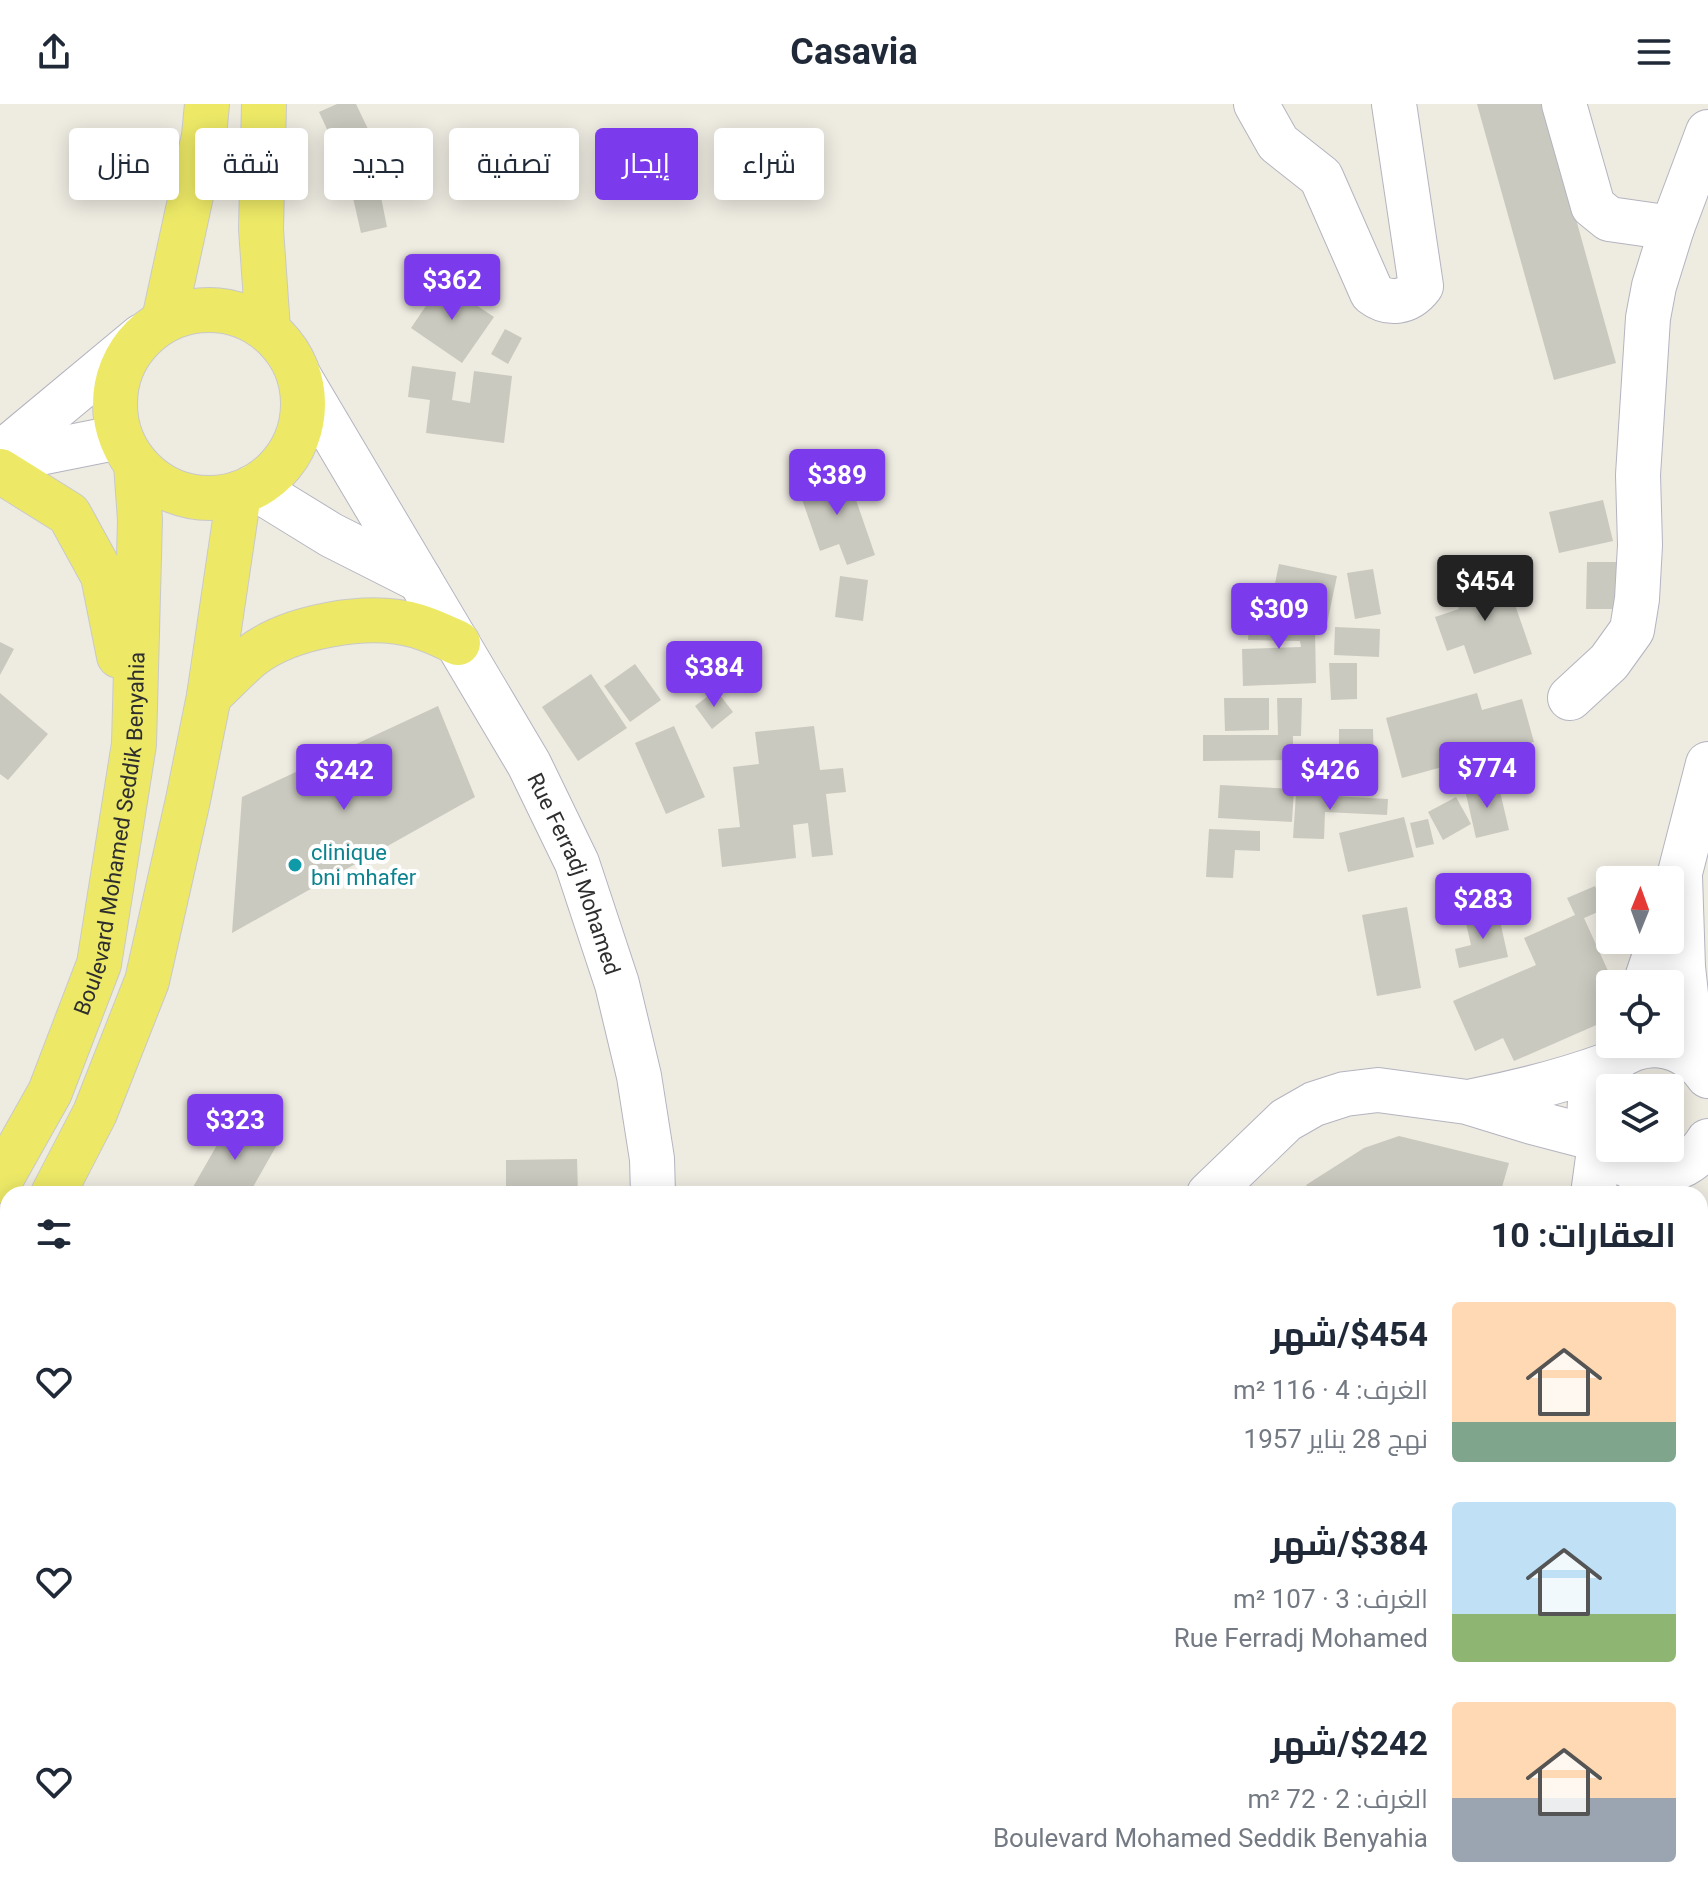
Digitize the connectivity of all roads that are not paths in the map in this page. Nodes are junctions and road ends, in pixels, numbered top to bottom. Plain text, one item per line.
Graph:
1 (207, 104) edge
2 (264, 104) edge
3 (1256, 104) edge
4 (1394, 104) edge
5 (1564, 104) edge
6 (1708, 132) edge
7 (1672, 228) junction
8 (153, 328) junction
9 (268, 329) junction
10 (300, 378) junction
11 (128, 451) junction
12 (0, 454) edge
13 (0, 461) edge
14 (0, 471) edge
15 (246, 490) junction
16 (420, 580) junction
17 (458, 643) junction
18 (209, 696) junction
19 (1570, 698) dead end
20 (134, 730) junction
21 (1708, 764) edge
22 (1682, 866) edge
23 (1682, 954) edge
24 (1684, 1055) edge
25 (1609, 1058) edge
26 (1702, 1067) edge
27 (1596, 1081) edge
28 (1467, 1102) junction
29 (1596, 1133) edge
30 (1596, 1140) edge
31 (1597, 1162) edge
32 (1621, 1162) edge
33 (1690, 1165) edge
34 (1, 1177) edge
35 (57, 1186) edge
36 (653, 1186) edge
37 (1217, 1186) edge
38 (1594, 1186) edge

1 - 8 main road
2 - 9 main road
3 - 4 street
5 - 7 street
6 - 7 street
7 - 19 street
8 - 9 main road
8 - 11 main road
8 - 12 street
9 - 10 main road
10 - 15 main road
10 - 16 street, Rue Ferradj Mohamed
11 - 13 street
11 - 15 main road
11 - 20 main road, Boulevard Mohamed Seddik Benyahia
14 - 20 main road
15 - 16 street
15 - 18 main road
16 - 17 street, Rue Ferradj Mohamed
17 - 18 main road
17 - 36 street, Rue Ferradj Mohamed
18 - 35 main road
20 - 34 main road, Boulevard Mohamed Seddik Benyahia
21 - 22 street
23 - 26 street
24 - 26 street
25 - 28 street
27 - 29 street
28 - 30 street
28 - 37 street
31 - 38 street
32 - 33 street

